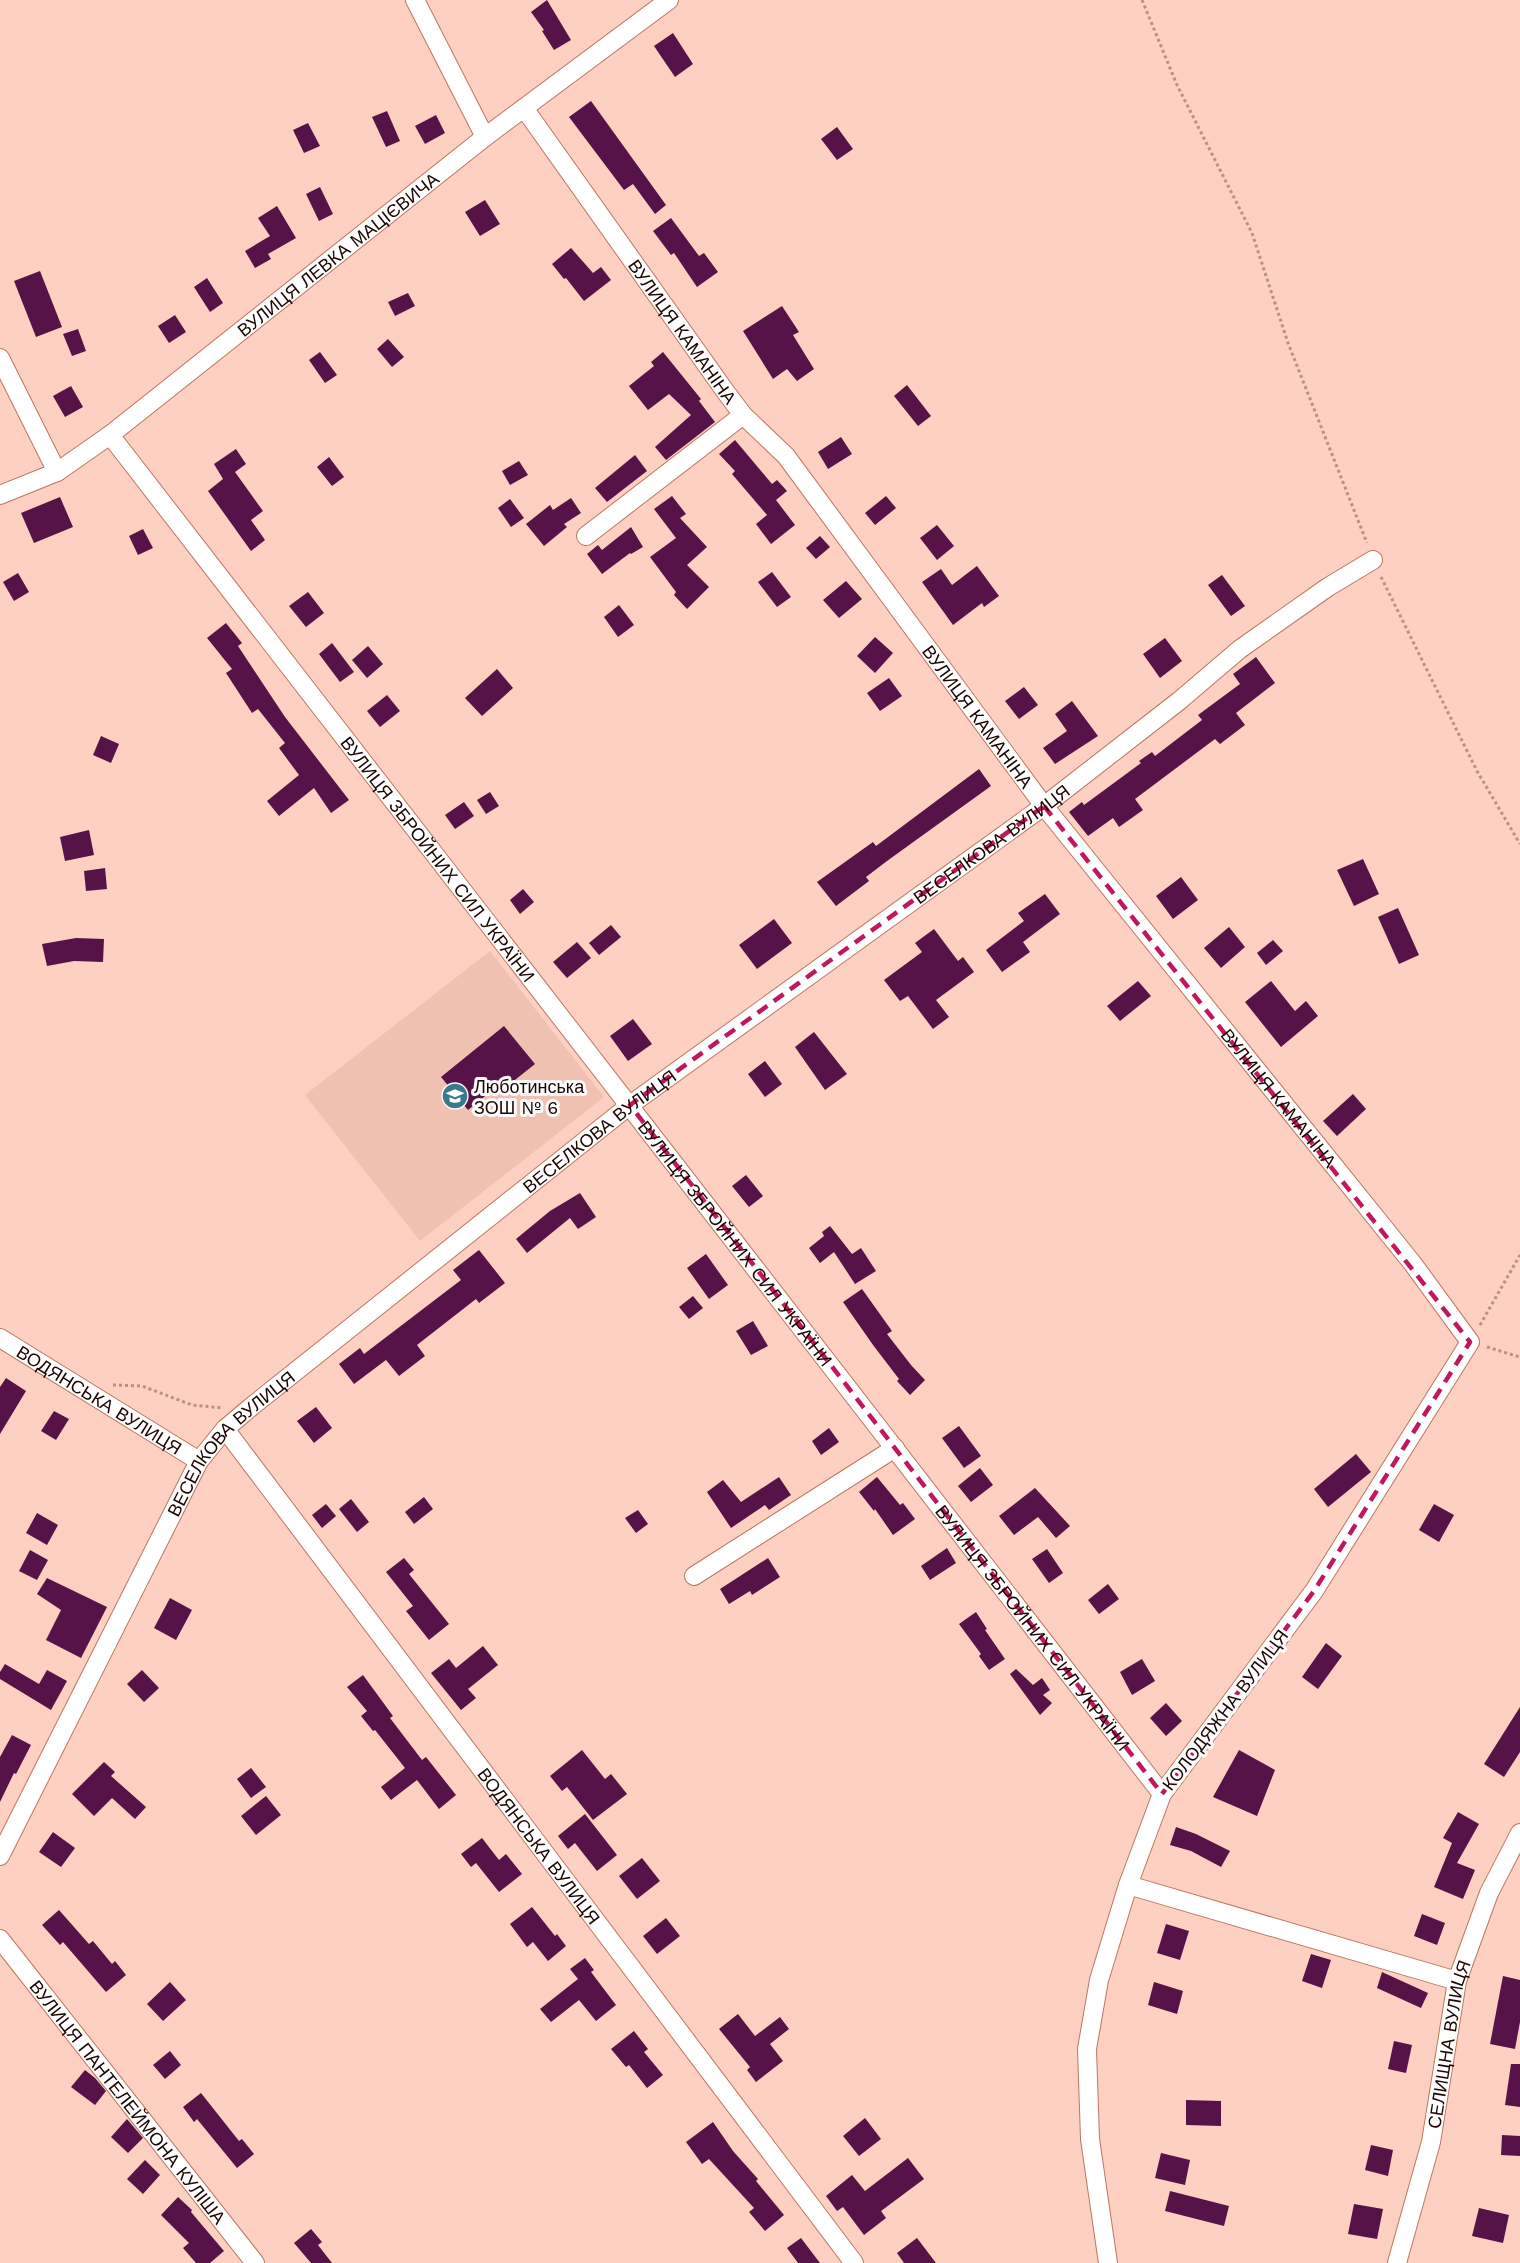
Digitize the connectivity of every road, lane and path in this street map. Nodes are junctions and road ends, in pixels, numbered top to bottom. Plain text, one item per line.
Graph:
1 (415, 0) edge
2 (669, 0) edge
3 (1142, 0) edge
4 (524, 108) junction
5 (484, 138) junction
6 (0, 358) edge
7 (743, 415) junction
8 (110, 435) junction
9 (57, 472) junction
10 (0, 495) edge
11 (586, 536) dead end
12 (1373, 560) junction
13 (1044, 806) junction
14 (1520, 844) edge
15 (630, 1105) junction
16 (1520, 1255) edge
17 (0, 1338) edge
18 (1470, 1342) junction
19 (1520, 1357) edge
20 (108, 1385) dead end
21 (251, 1407) junction
22 (225, 1430) junction
23 (895, 1448) junction
24 (199, 1461) junction
25 (694, 1576) dead end
26 (1162, 1794) junction
27 (1520, 1833) edge
28 (0, 1856) edge
29 (1128, 1885) junction
30 (0, 1939) edge
31 (1457, 1981) junction
32 (255, 2263) edge
33 (854, 2263) edge
34 (1108, 2263) edge
35 (1397, 2263) edge

1 - 5 street
2 - 4 street, ВУЛИЦЯ ЛЕВКА МАЦІЄВИЧА
3 - 12 path
4 - 5 street, ВУЛИЦЯ ЛЕВКА МАЦІЄВИЧА
4 - 7 street, ВУЛИЦЯ КАМАНІНА
5 - 8 street, ВУЛИЦЯ ЛЕВКА МАЦІЄВИЧА
6 - 9 street
7 - 11 street
7 - 13 street, ВУЛИЦЯ КАМАНІНА
8 - 9 street, ВУЛИЦЯ ЛЕВКА МАЦІЄВИЧА
8 - 15 street, ВУЛИЦЯ ЗБРОЙНИХ СИЛ УКРАЇНИ
9 - 10 street, ВУЛИЦЯ ЛЕВКА МАЦІЄВИЧА
12 - 13 street, ВЕСЕЛКОВА ВУЛИЦЯ
12 - 14 path
13 - 15 street, ВЕСЕЛКОВА ВУЛИЦЯ
13 - 18 street, ВУЛИЦЯ КАМАНІНА
15 - 21 street, ВЕСЕЛКОВА ВУЛИЦЯ
15 - 23 street, ВУЛИЦЯ ЗБРОЙНИХ СИЛ УКРАЇНИ
16 - 18 path
17 - 24 street, ВОДЯНСЬКА ВУЛИЦЯ
18 - 19 path
18 - 26 street, КОЛОДЯЖНА ВУЛИЦЯ
20 - 21 path
21 - 22 street, ВЕСЕЛКОВА ВУЛИЦЯ
22 - 24 street, ВЕСЕЛКОВА ВУЛИЦЯ
22 - 33 street, ВОДЯНСЬКА ВУЛИЦЯ
23 - 25 street
23 - 26 street, ВУЛИЦЯ ЗБРОЙНИХ СИЛ УКРАЇНИ
24 - 28 street, ВЕСЕЛКОВА ВУЛИЦЯ
26 - 29 street, КОЛОДЯЖНА ВУЛИЦЯ
27 - 31 street, СЕЛИЩНА ВУЛИЦЯ
29 - 31 street
29 - 34 street, КОЛОДЯЖНА ВУЛИЦЯ
30 - 32 street, ВУЛИЦЯ ПАНТЕЛЕЙМОНА КУЛІША
31 - 35 street, СЕЛИЩНА ВУЛИЦЯ

